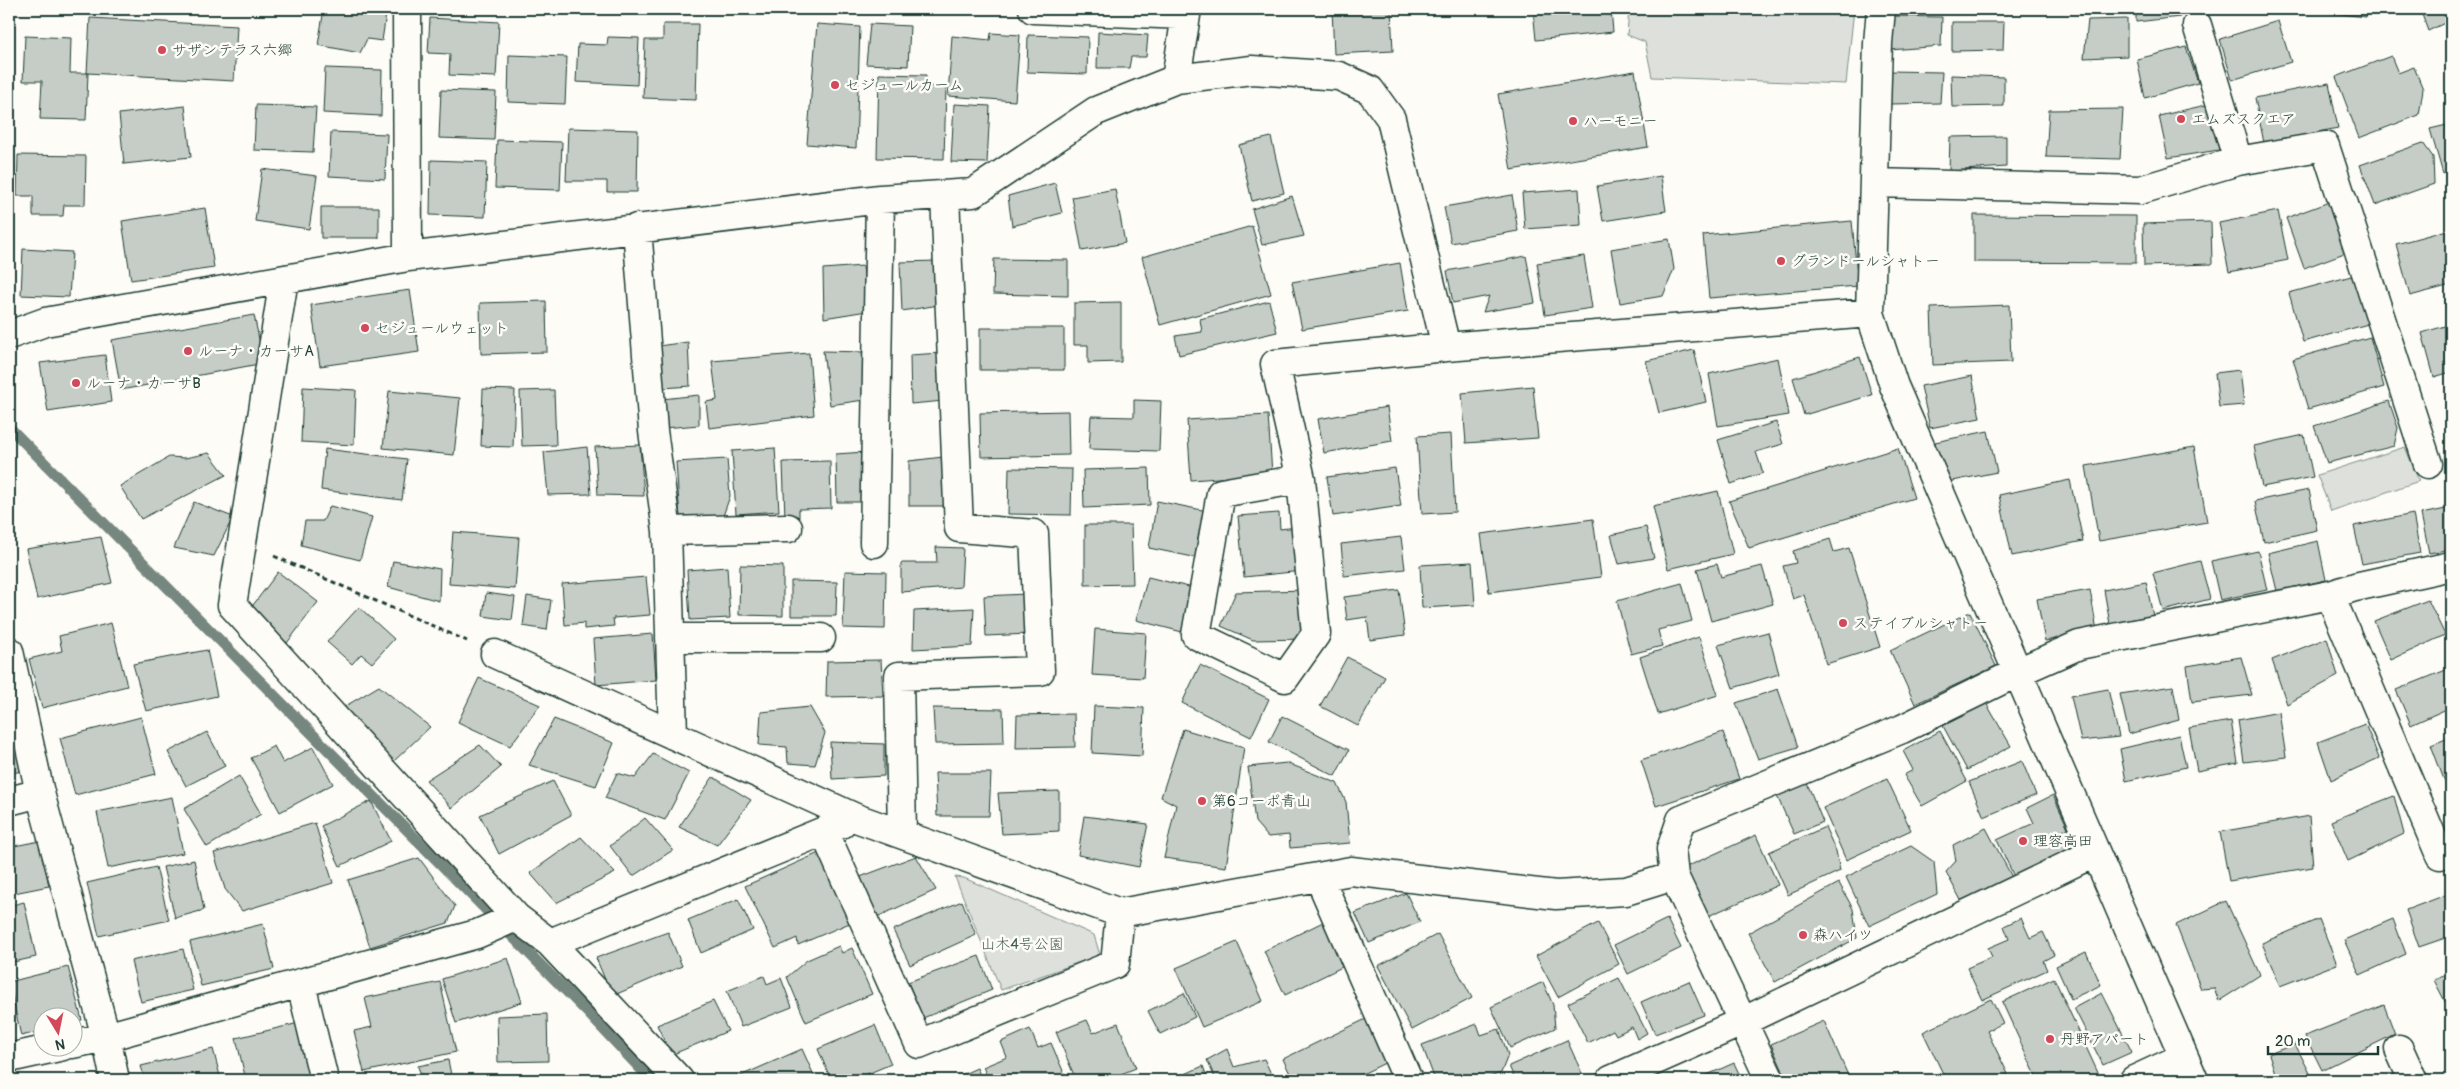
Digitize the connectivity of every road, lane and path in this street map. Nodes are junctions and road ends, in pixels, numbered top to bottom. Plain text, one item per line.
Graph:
1 (407, 9) edge
2 (1033, 9) edge
3 (1881, 9) edge
4 (1186, 12) edge
5 (2197, 25) dead end
6 (1176, 79) junction
7 (2238, 161) junction
8 (1874, 183) junction
9 (945, 195) junction
10 (880, 199) junction
11 (637, 228) junction
12 (408, 258) junction
13 (284, 279) junction
14 (1870, 313) junction
15 (9, 335) edge
16 (1446, 347) junction
17 (2428, 464) dead end
18 (1300, 479) junction
19 (788, 528) dead end
20 (667, 531) junction
21 (242, 542) junction
22 (874, 543) dead end
23 (2451, 566) edge
24 (2330, 595) junction
25 (670, 638) junction
26 (821, 638) dead end
27 (9, 651) edge
28 (495, 654) joint
29 (2018, 672) junction
30 (673, 735) junction
31 (40, 793) junction
32 (9, 801) edge
33 (856, 818) junction
34 (824, 831) junction
35 (902, 834) junction
36 (2094, 853) junction
37 (2440, 854) dead end
38 (1674, 876) junction
39 (1319, 877) junction
40 (1120, 914) junction
41 (511, 920) junction
42 (550, 943) junction
43 (301, 984) junction
44 (1744, 1021) junction
45 (106, 1037) junction
46 (82, 1042) edge
47 (2399, 1049) dead end
48 (32, 1053) edge
49 (9, 1058) edge
50 (2189, 1069) edge
51 (1402, 1078) edge
52 (115, 1080) edge
53 (324, 1080) edge
54 (679, 1080) edge
55 (1611, 1080) edge
56 (1770, 1080) edge
57 (2134, 1080) edge
58 (2413, 1080) edge

1 - 12 street
2 - 4 street
3 - 8 street
4 - 6 street
5 - 7 street
6 - 9 street
6 - 16 street
7 - 8 street
7 - 17 street
8 - 14 street
9 - 10 street
9 - 35 street
10 - 11 street
10 - 22 street
11 - 12 street
11 - 20 street
12 - 13 street
13 - 15 street
13 - 21 street
14 - 16 street
14 - 29 street
16 - 18 street
18 - 18 street
19 - 20 street
20 - 25 street
21 - 28 path
21 - 41 street
23 - 24 street
24 - 29 street
24 - 37 street
25 - 26 street
25 - 30 street
27 - 31 street
28 - 30 street
29 - 36 street
29 - 38 street
30 - 33 street
31 - 32 street
31 - 45 street
33 - 34 street
33 - 35 street
34 - 40 street
34 - 42 street
35 - 40 street
36 - 44 street
36 - 50 street
38 - 39 street
38 - 44 street
39 - 40 street
39 - 51 street
41 - 42 street
41 - 43 street
42 - 54 street
43 - 45 street
43 - 53 street
44 - 55 street
44 - 56 street
45 - 46 street
45 - 52 street
47 - 58 street
48 - 49 street
50 - 57 street

